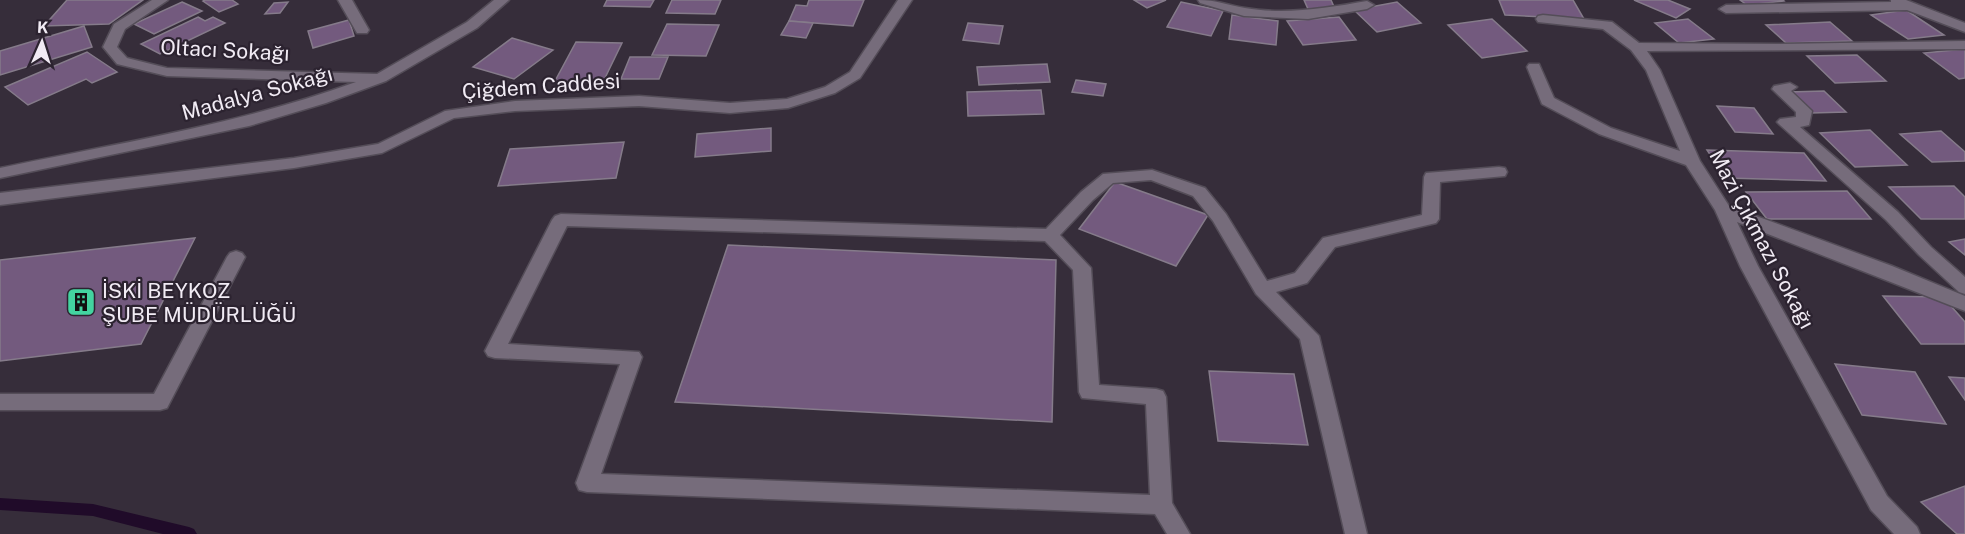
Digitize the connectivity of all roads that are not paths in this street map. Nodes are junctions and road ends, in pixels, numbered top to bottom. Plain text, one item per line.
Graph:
1 (161, 0) edge
2 (345, 0) edge
3 (502, 0) edge
4 (905, 0) edge
5 (1205, 0) edge
6 (1901, 3) edge
7 (1366, 4) dead end
8 (1726, 9) dead end
9 (1543, 19) dead end
10 (1965, 28) edge
11 (362, 30) dead end
12 (1965, 45) edge
13 (1636, 46) junction
14 (1534, 67) dead end
15 (381, 78) junction
16 (1790, 87) dead end
17 (1692, 161) junction
18 (1499, 172) dead end
19 (0, 173) edge
20 (0, 199) edge
21 (1723, 210) junction
22 (1050, 235) junction
23 (236, 257) dead end
24 (1965, 287) edge
25 (1262, 289) junction
26 (1965, 304) edge
27 (0, 402) edge
28 (1161, 505) junction
29 (1179, 534) edge
30 (1356, 534) edge
31 (1909, 534) edge

1 - 15 street, Oltacı Sokağı
2 - 11 street
3 - 15 street, Madalya Sokağı
4 - 20 street, Çiğdem Caddesi
5 - 7 street
6 - 8 street
6 - 10 street
9 - 13 street, Mazi Çıkmazı Sokağı
12 - 13 street
13 - 17 street, Mazi Çıkmazı Sokağı
14 - 17 street
15 - 19 street, Madalya Sokağı
16 - 24 street
17 - 21 street, Mazi Çıkmazı Sokağı
18 - 25 street
21 - 26 street
21 - 31 street, Mazi Çıkmazı Sokağı
22 - 25 street
22 - 28 street
22 - 28 street
23 - 27 street
25 - 30 street
28 - 29 street

